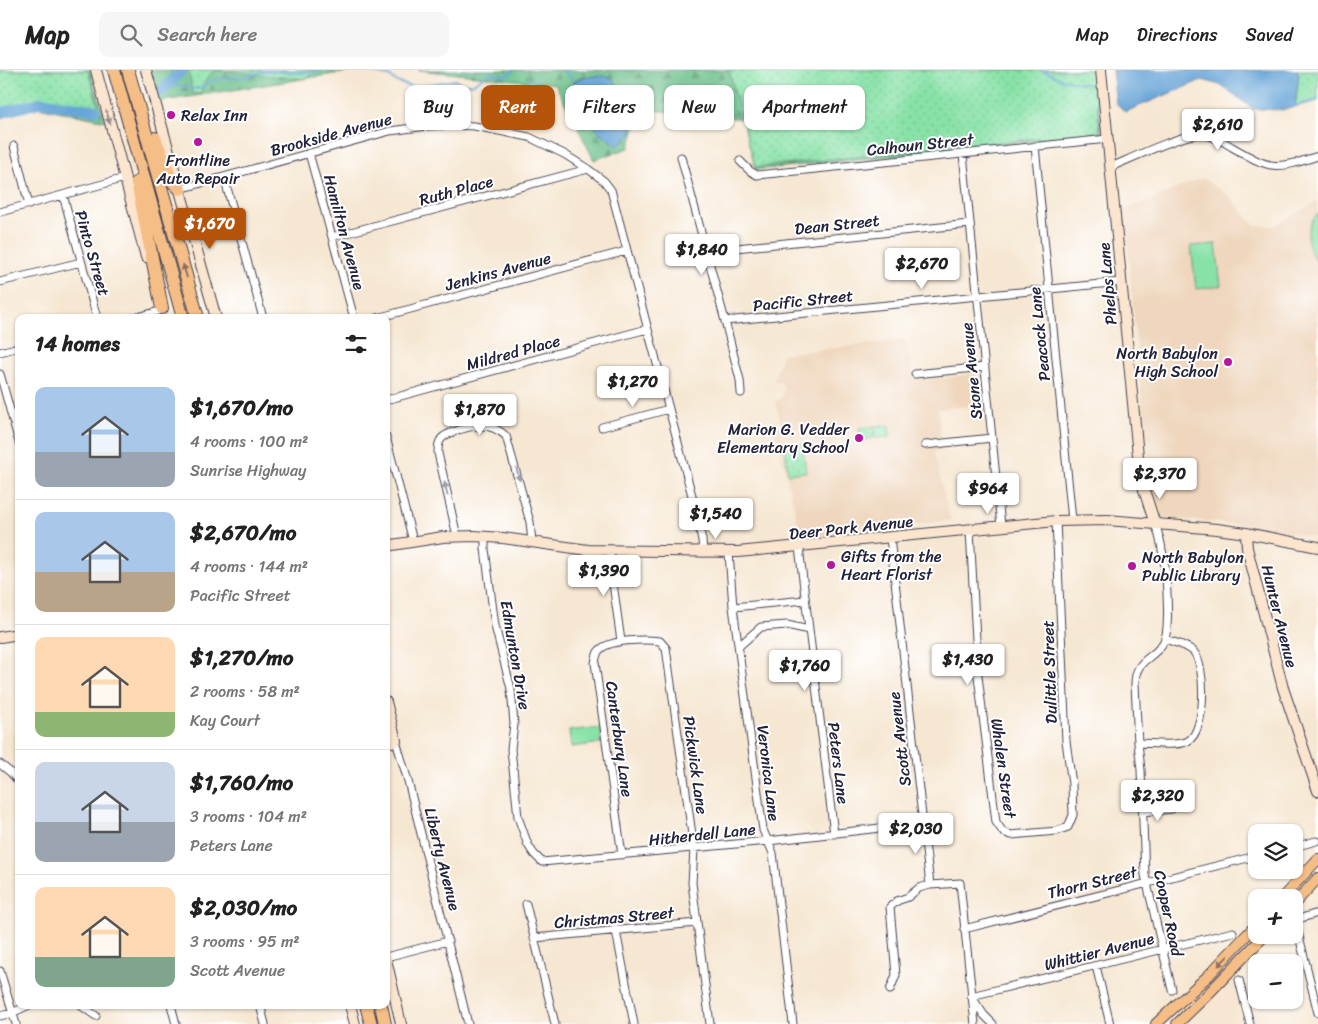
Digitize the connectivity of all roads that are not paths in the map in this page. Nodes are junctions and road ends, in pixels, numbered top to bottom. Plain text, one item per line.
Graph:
1 (96, 70) edge
2 (114, 70) edge
3 (130, 70) edge
4 (146, 70) edge
5 (1101, 70) edge
6 (128, 122) junction
7 (1108, 138) junction
8 (14, 146) dead end
9 (1035, 146) junction
10 (309, 153) junction
11 (963, 154) junction
12 (1318, 156) edge
13 (681, 157) dead end
14 (740, 161) dead end
15 (1111, 167) junction
16 (588, 168) junction
17 (224, 177) junction
18 (125, 178) junction
19 (180, 189) junction
20 (63, 195) junction
21 (29, 205) junction
22 (0, 212) edge
23 (970, 224) junction
24 (332, 237) junction
25 (626, 251) junction
26 (707, 251) junction
27 (81, 262) junction
28 (0, 282) edge
29 (1122, 282) junction
30 (1049, 289) junction
31 (977, 295) junction
32 (163, 312) edge
33 (96, 314) edge
34 (182, 314) edge
35 (197, 314) edge
36 (215, 314) edge
37 (262, 314) edge
38 (353, 314) edge
39 (390, 315) edge
40 (725, 321) junction
41 (647, 329) junction
42 (15, 348) edge
43 (0, 352) edge
44 (985, 367) junction
45 (0, 374) edge
46 (915, 374) dead end
47 (741, 394) dead end
48 (390, 399) edge
49 (669, 409) junction
50 (15, 416) edge
51 (602, 427) dead end
52 (992, 438) junction
53 (925, 445) dead end
54 (390, 452) edge
55 (1072, 520) junction
56 (1056, 521) junction
57 (1155, 524) junction
58 (1001, 526) junction
59 (970, 530) junction
60 (1246, 533) junction
61 (457, 536) junction
62 (485, 536) junction
63 (890, 538) junction
64 (413, 541) junction
65 (532, 542) junction
66 (390, 545) edge
67 (799, 547) junction
68 (1318, 547) edge
69 (610, 551) junction
70 (703, 552) junction
71 (729, 553) junction
72 (805, 600) junction
73 (734, 607) junction
74 (809, 630) junction
75 (15, 635) edge
76 (0, 637) edge
77 (1165, 639) junction
78 (621, 642) junction
79 (739, 646) junction
80 (391, 742) edge
81 (1138, 742) junction
82 (0, 764) edge
83 (15, 778) edge
84 (1318, 791) edge
85 (1172, 809) dead end
86 (1142, 812) junction
87 (923, 823) junction
88 (1000, 830) joint
89 (834, 834) junction
90 (768, 841) junction
91 (1316, 841) dead end
92 (1303, 845) edge
93 (694, 849) junction
94 (622, 856) junction
95 (1248, 858) edge
96 (1318, 859) edge
97 (542, 862) joint
98 (1318, 878) edge
99 (1146, 883) junction
100 (930, 885) junction
101 (1290, 889) edge
102 (1303, 894) edge
103 (526, 904) dead end
104 (1318, 913) edge
105 (697, 923) junction
106 (964, 928) junction
107 (616, 930) junction
108 (1233, 932) dead end
109 (1248, 934) edge
110 (534, 938) junction
111 (448, 941) junction
112 (1255, 944) edge
113 (1162, 950) junction
114 (390, 957) edge
115 (1096, 966) junction
116 (0, 971) edge
117 (390, 976) edge
118 (1239, 980) dead end
119 (890, 990) dead end
120 (1172, 990) dead end
121 (971, 996) junction
122 (19, 1009) edge
123 (86, 1009) edge
124 (172, 1009) edge
125 (261, 1009) edge
126 (351, 1009) edge
127 (367, 1009) edge
128 (382, 1009) edge
129 (12, 1012) junction
130 (1318, 1012) edge
131 (0, 1016) edge
132 (96, 1016) dead end
133 (16, 1024) edge
134 (176, 1024) edge
135 (265, 1024) edge
136 (355, 1024) edge
137 (371, 1024) edge
138 (385, 1024) edge
139 (401, 1024) edge
140 (468, 1024) edge
141 (555, 1024) edge
142 (634, 1024) edge
143 (710, 1024) edge
144 (793, 1024) edge
145 (975, 1024) edge
146 (993, 1024) edge
147 (1110, 1024) edge
148 (1156, 1024) edge
149 (1177, 1024) edge
150 (1250, 1024) edge

1 -> 18 main road
2 - 6 highway
3 - 19 highway
35 -> 3 highway
4 - 19 main road
5 - 7 main road, Phelps Lane
6 - 32 highway
6 - 34 highway
7 - 9 street, Calhoun Street
7 - 15 main road, Phelps Lane
8 - 21 street
9 - 11 street, Calhoun Street
9 - 30 street, Peacock Lane
10 - 16 street, Brookside Avenue
10 - 17 street, Brookside Avenue
10 - 24 street, Hamilton Avenue
11 - 14 street, Calhoun Street
11 - 23 street, Stone Avenue
12 - 15 street
13 - 26 street
15 - 29 main road, Phelps Lane
16 - 24 street, Ruth Place
16 - 25 street, Brookside Avenue
17 - 19 street, Brookside Avenue
17 - 37 street
18 - 20 street
18 - 32 main road
19 - 36 main road
20 - 21 street
20 - 27 street, Pinto Street
21 - 22 street
23 - 26 street, Dean Street
23 - 31 street, Stone Avenue
24 - 38 street, Hamilton Avenue
25 - 39 street, Jenkins Avenue
25 - 41 street, Brookside Avenue
26 - 40 street
27 - 28 street
27 - 33 street, Pinto Street
29 - 30 street, Pacific Street
29 - 57 main road, Phelps Lane
30 - 31 street, Pacific Street
30 - 55 street, Peacock Lane
31 - 40 street, Pacific Street
31 - 44 street, Stone Avenue
40 - 47 street
41 - 48 street, Mildred Place
41 - 49 street, Brookside Avenue
42 - 43 street
44 - 46 street
44 - 52 street, Stone Avenue
45 - 50 street
49 - 51 street
49 - 70 street, Brookside Avenue
52 - 53 street
52 - 58 street, Stone Avenue
54 - 64 street
55 - 56 main road, Deer Park Avenue
55 - 57 main road, Deer Park Avenue
56 - 58 main road, Deer Park Avenue
56 - 88 street, Dulittle Street
57 - 60 main road, Deer Park Avenue
57 - 77 street
58 - 59 main road, Deer Park Avenue
59 - 63 main road, Deer Park Avenue
59 - 88 street, Whalen Street
60 - 68 main road, Deer Park Avenue
60 - 84 main road, Hunter Avenue
61 - 62 main road, Deer Park Avenue
61 - 64 main road, Deer Park Avenue
61 -> 65 street
62 - 65 main road, Deer Park Avenue
62 - 97 street, Edmunton Drive
63 - 67 main road, Deer Park Avenue
63 - 87 street, Scott Avenue
64 - 66 main road, Deer Park Avenue
65 - 69 main road, Deer Park Avenue
67 - 71 main road, Deer Park Avenue
67 - 72 street, Peters Lane
69 - 70 main road, Deer Park Avenue
69 - 78 street
70 - 71 main road, Deer Park Avenue
71 - 73 street, Veronica Lane
72 - 73 street
72 - 74 street, Peters Lane
73 - 79 street, Veronica Lane
74 - 79 street
74 - 89 street, Peters Lane
75 - 76 main road
77 - 81 street, Cooper Road
77 - 81 street
78 - 93 street, Pickwick Lane
78 - 94 street, Canterbury Lane
79 - 90 street, Veronica Lane
80 - 111 street, Liberty Avenue
81 - 86 street, Cooper Road
82 - 83 street
85 - 86 street
86 - 99 street, Cooper Road
87 - 89 street, Hitherdell Lane
87 - 100 street, Scott Avenue
89 - 90 street, Hitherdell Lane
90 - 93 street, Hitherdell Lane
90 - 144 street, Veronica Lane
91 - 92 street
93 - 94 street, Hitherdell Lane
93 - 105 street, Pickwick Lane
94 - 97 street, Hitherdell Lane
95 - 99 street, Thorn Street
96 - 101 main road
98 - 102 main road
99 - 106 street, Thorn Street
99 - 113 street, Cooper Road
100 - 106 street
100 - 119 street
103 - 110 street
104 - 130 street
105 - 107 street, Christmas Street
105 - 143 street, Pickwick Lane
106 - 121 street
107 - 110 street, Christmas Street
107 - 142 street
108 - 113 street, Whittier Avenue
109 -> 148 main road
110 - 141 street
111 - 114 street
111 - 140 street, Liberty Avenue
112 - 149 main road
113 - 115 street, Whittier Avenue
113 - 120 street, Cooper Road
115 - 121 street, Whittier Avenue
115 - 147 street
116 - 129 street
117 - 139 main road
118 - 150 street
121 - 145 street
121 - 146 street
122 - 129 street
123 - 132 street
124 - 134 street
125 - 135 street
126 - 136 main road
127 - 137 highway
128 - 138 highway
129 - 131 street
129 - 133 street

